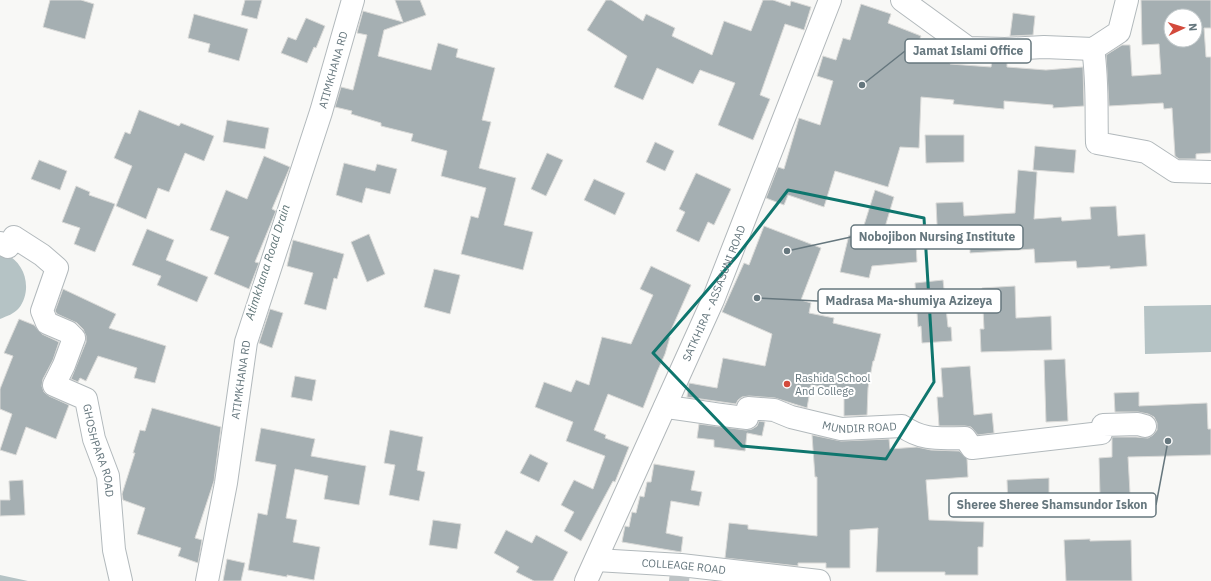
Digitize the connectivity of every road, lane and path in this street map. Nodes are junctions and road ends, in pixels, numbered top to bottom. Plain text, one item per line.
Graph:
1 (353, 0) edge
2 (830, 0) edge
3 (902, 0) edge
4 (1127, 0) edge
5 (1093, 49) junction
6 (1211, 172) edge
7 (7, 240) edge
8 (665, 407) junction
9 (1146, 426) dead end
10 (596, 560) junction
11 (680, 573) edge
12 (121, 581) edge
13 (207, 581) edge
14 (586, 581) edge
15 (819, 581) edge

1 - 13 street, ATIMKHANA RD
2 - 8 street, SATKHIRA - ASSASUNI ROAD
3 - 5 street
4 - 5 street
5 - 6 street
7 - 12 street, GHOSHPARA ROAD
8 - 9 street, MUNDIR ROAD
8 - 10 street, SATKHIRA - ASSASUNI ROAD
10 - 11 street, COLLEAGE ROAD
10 - 14 street, SATKHIRA - ASSASUNI ROAD
11 - 15 street, COLLEAGE ROAD

